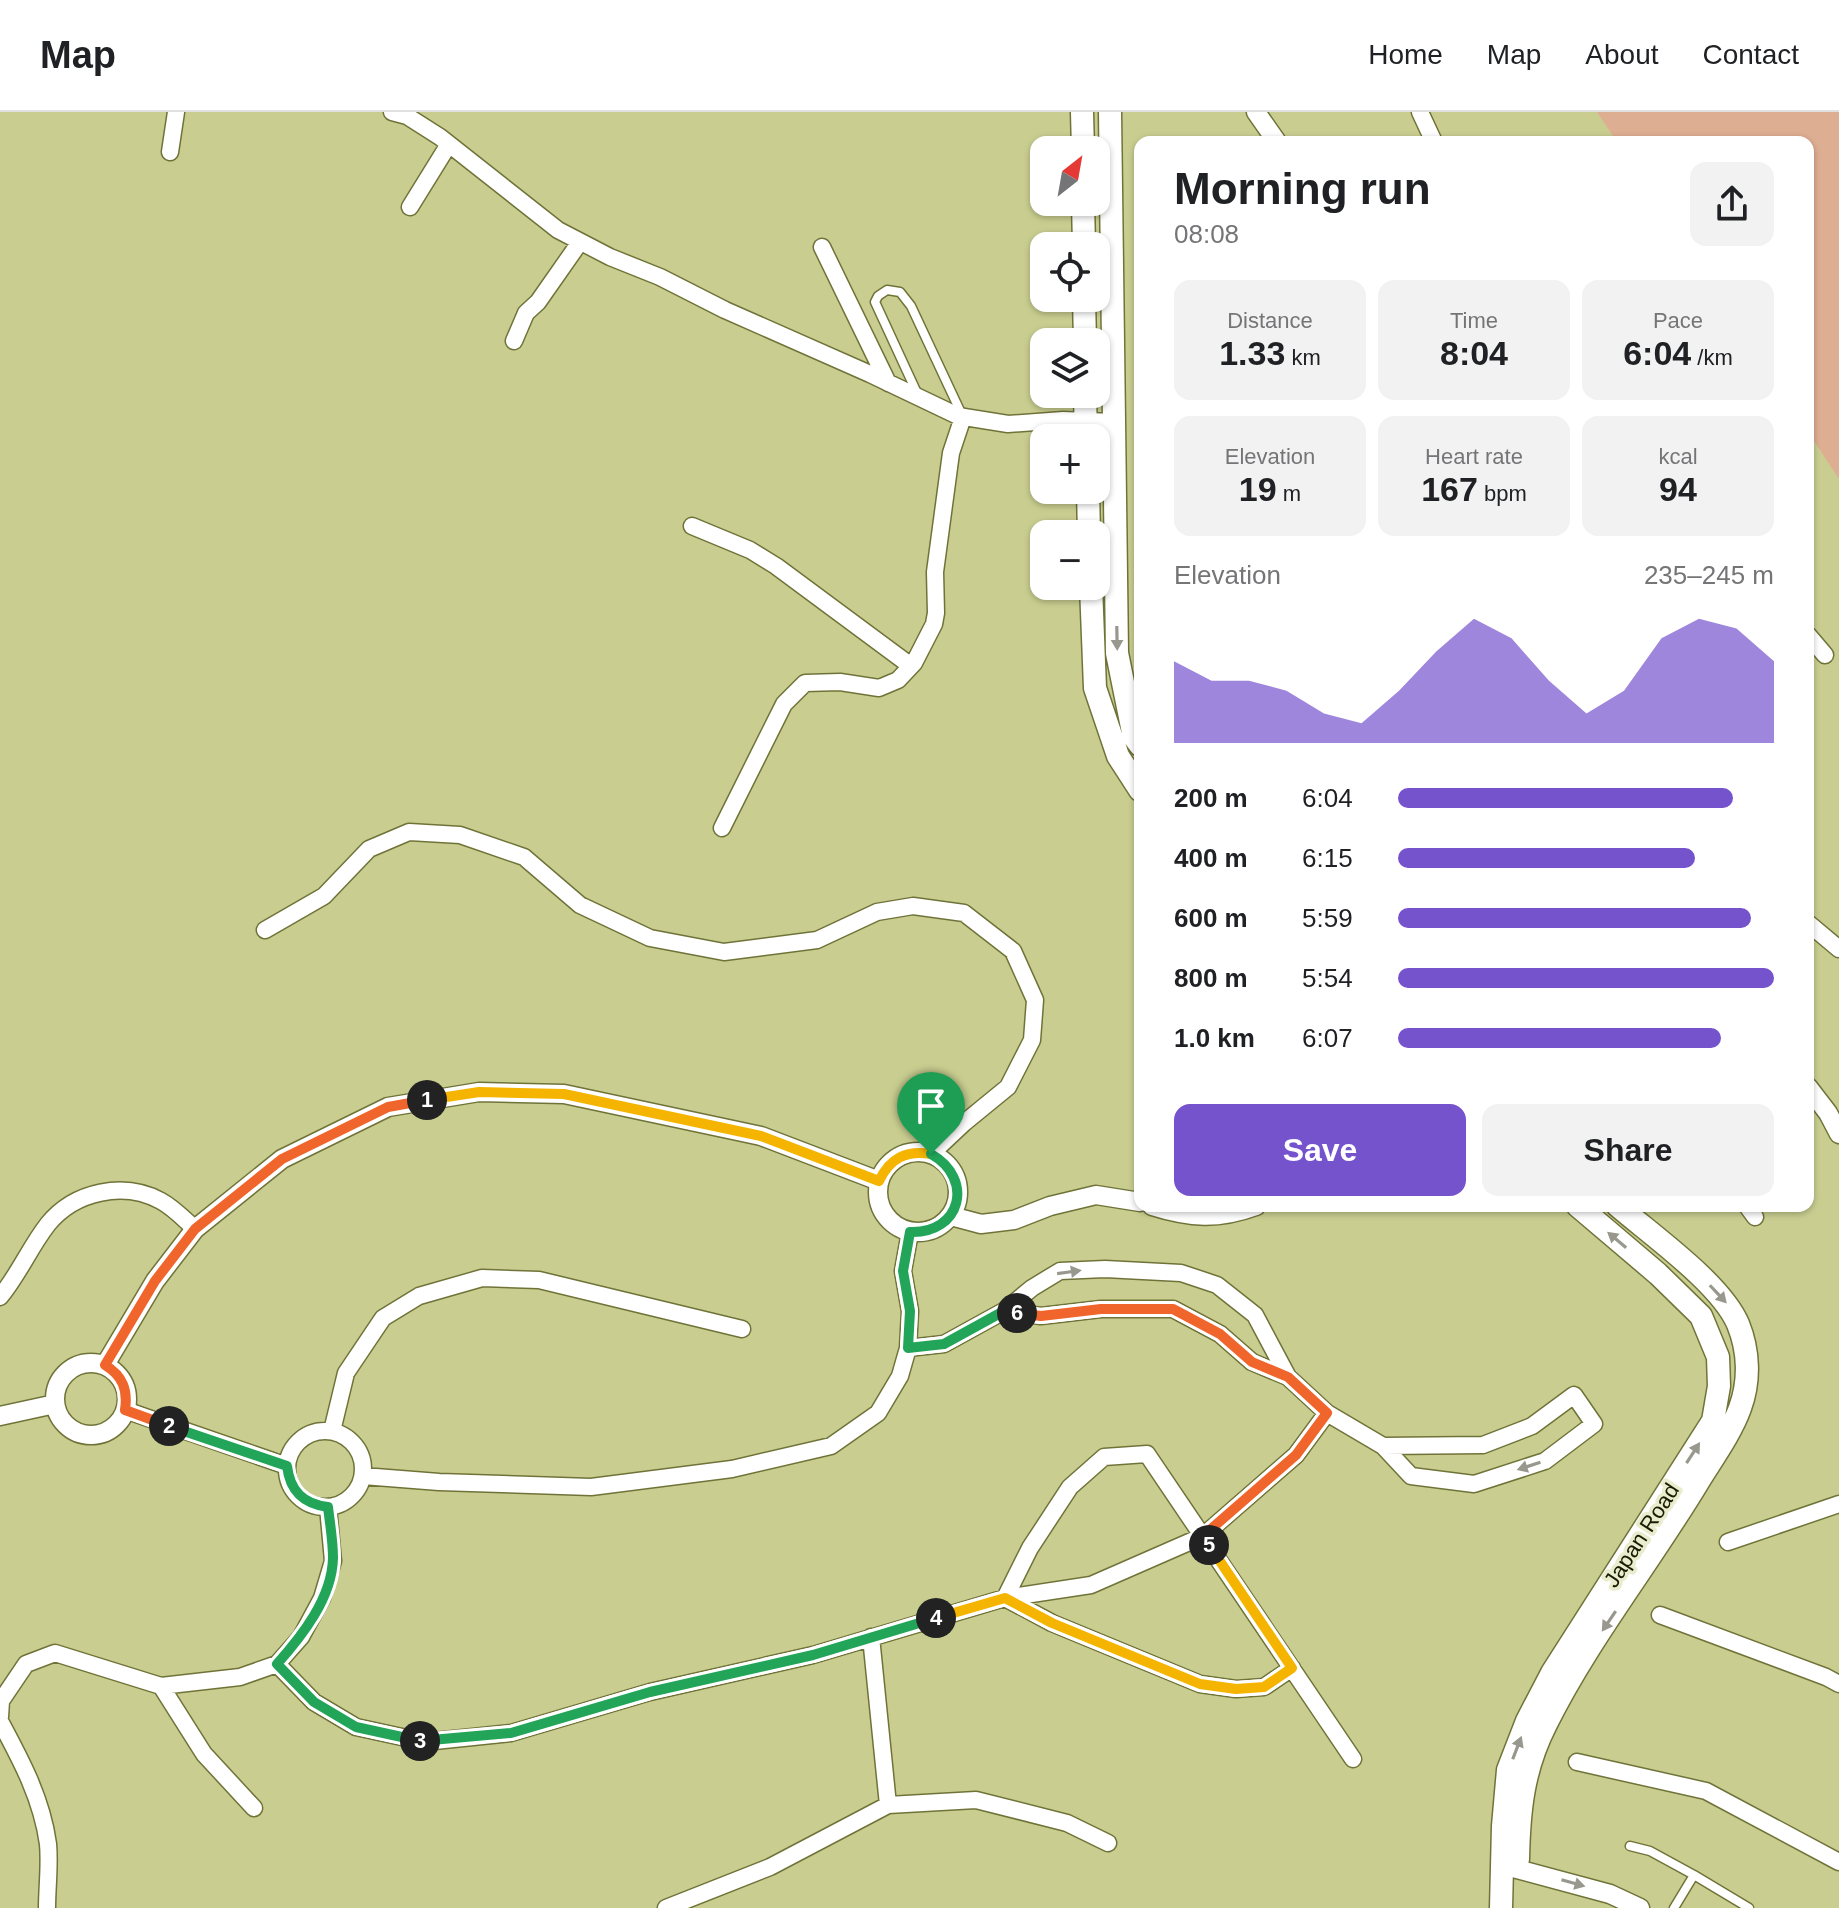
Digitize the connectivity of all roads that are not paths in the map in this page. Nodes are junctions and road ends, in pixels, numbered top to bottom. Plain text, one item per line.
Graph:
1 (176, 112) edge
2 (392, 112) edge
3 (1082, 112) edge
4 (1110, 112) edge
5 (1256, 112) edge
6 (1420, 112) edge
7 (1083, 136) edge
8 (1273, 136) edge
9 (1431, 136) edge
10 (449, 144) junction
11 (170, 152) dead end
12 (410, 207) dead end
13 (580, 242) junction
14 (822, 247) dead end
15 (514, 341) dead end
16 (888, 383) junction
17 (919, 398) junction
18 (963, 417) junction
19 (1113, 422) junction
20 (1072, 424) edge
21 (1106, 424) edge
22 (692, 526) dead end
23 (1092, 600) edge
24 (1814, 642) edge
25 (1825, 655) dead end
26 (911, 666) junction
27 (1134, 737) edge
28 (1134, 781) edge
29 (722, 828) dead end
30 (1814, 928) edge
31 (265, 930) dead end
32 (1839, 949) edge
33 (1814, 1095) edge
34 (1839, 1134) edge
35 (931, 1154) junction
36 (879, 1181) junction
37 (1134, 1201) edge
38 (1179, 1212) edge
39 (1239, 1212) edge
40 (1585, 1212) edge
41 (1625, 1212) edge
42 (951, 1216) junction
43 (195, 1229) junction
44 (910, 1232) junction
45 (0, 1297) edge
46 (1004, 1311) junction
47 (742, 1329) dead end
48 (908, 1348) junction
49 (105, 1365) junction
50 (1288, 1377) junction
51 (55, 1404) junction
52 (125, 1410) junction
53 (1327, 1413) junction
54 (0, 1416) edge
55 (332, 1431) junction
56 (1383, 1446) junction
57 (287, 1466) junction
58 (363, 1476) junction
59 (1839, 1504) edge
60 (328, 1507) junction
61 (1203, 1536) junction
62 (1728, 1542) dead end
63 (1005, 1598) junction
64 (1660, 1615) dead end
65 (871, 1637) junction
66 (277, 1664) junction
67 (1292, 1668) junction
68 (1835, 1677) edge
69 (161, 1686) junction
70 (0, 1719) edge
71 (1353, 1759) dead end
72 (1577, 1762) dead end
73 (888, 1805) junction
74 (254, 1808) dead end
75 (1108, 1843) dead end
76 (1630, 1846) dead end
77 (1839, 1862) edge
78 (1510, 1866) junction
79 (1694, 1875) junction
80 (47, 1908) edge
81 (666, 1908) edge
82 (1501, 1908) edge
83 (1516, 1908) edge
84 (1640, 1908) edge
85 (1674, 1908) edge
86 (1749, 1908) edge

1 - 11 street
2 - 10 street
3 - 7 main road
4 - 19 main road
5 - 8 street
6 - 9 street
10 - 12 street
10 - 13 street
13 - 15 street
13 - 16 street
14 - 16 street
16 - 17 street
17 - 18 street
17 - 18 lane
18 - 20 street
18 - 26 street
19 - 21 street
19 -> 27 main road
22 - 26 street
23 - 28 main road
24 - 25 street
26 - 29 street
30 - 32 street
31 - 35 street
33 - 34 street
35 - 36 street
35 - 42 street
36 - 43 street
36 - 44 street
37 - 42 street
38 - 39 street
78 -> 40 main road, Japan Road
41 -> 78 main road, Japan Road
42 - 44 street
43 - 45 street
43 - 49 street
44 - 48 street
46 - 48 street
46 - 50 street
46 -> 50 street
47 - 55 street
48 - 58 street
49 - 51 street
49 - 52 street
50 - 53 street
51 - 52 street
51 - 54 street
52 - 57 street
53 - 56 street
53 - 61 street
55 - 57 street
55 - 58 street
56 -> 56 street
57 - 60 street
58 - 60 street
59 - 62 street
60 - 66 street
61 - 63 street
61 - 63 street
61 - 67 street
63 - 65 street
63 - 67 street
64 - 68 street
65 - 66 street
65 - 73 street
66 - 69 street
67 - 71 street
69 - 70 street
69 - 74 street
70 - 80 street
72 - 77 street
73 - 75 street
73 - 81 street
76 - 79 lane
78 - 82 main road, Japan Road
78 - 83 main road, Japan Road
78 -> 84 street
79 - 85 lane
79 - 86 lane

